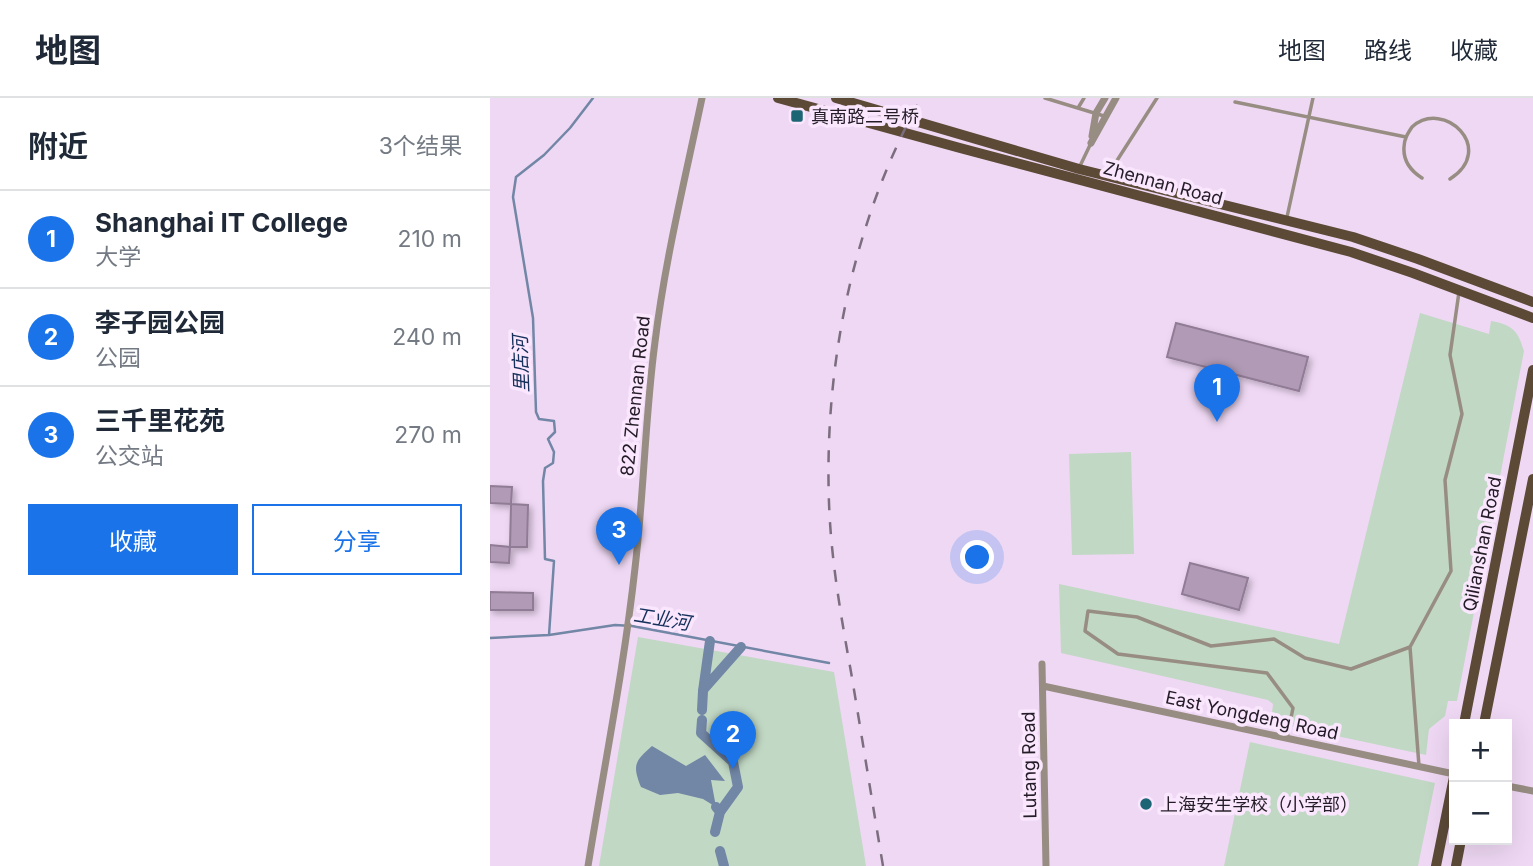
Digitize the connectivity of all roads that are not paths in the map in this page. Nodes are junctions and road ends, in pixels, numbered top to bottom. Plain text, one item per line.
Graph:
1 (702, 98) edge
2 (778, 98) edge
3 (836, 98) edge
4 (1045, 98) edge
5 (1084, 98) edge
6 (1105, 98) edge
7 (1116, 98) edge
8 (1157, 98) edge
9 (1313, 98) edge
10 (1235, 102) dead end
11 (1078, 108) junction
12 (1096, 113) junction
13 (1104, 116) junction
14 (1309, 117) junction
15 (1406, 137) junction
16 (1091, 143) junction
17 (1077, 174) junction
18 (1422, 178) dead end
19 (1450, 178) dead end
20 (1104, 180) junction
21 (1287, 219) junction
22 (1459, 290) junction
23 (1533, 302) edge
24 (1533, 318) edge
25 (1533, 370) edge
26 (1533, 478) edge
27 (1410, 647) junction
28 (1042, 664) dead end
29 (1043, 686) junction
30 (1466, 719) edge
31 (1485, 719) edge
32 (1287, 738) junction
33 (1419, 767) junction
34 (1449, 775) edge
35 (1453, 782) edge
36 (1512, 787) edge
37 (1533, 791) edge
38 (1460, 845) edge
39 (587, 866) edge
40 (1046, 866) edge
41 (1436, 866) edge
42 (1456, 866) edge

1 - 39 street, 822 Zhennan Road
2 - 17 main road, Zhennan Road
3 - 17 main road, Zhennan Road
4 - 11 lane
5 - 11 lane
6 - 12 street
7 - 13 street
8 - 20 lane
9 - 14 lane
10 - 14 lane
11 - 12 lane
12 - 13 lane
12 - 16 street
13 - 16 street
14 - 15 lane
14 - 21 lane
15 - 18 lane
15 - 19 lane
16 - 17 lane
17 - 20 main road, Zhennan Road
20 - 21 main road, Zhennan Road
20 - 22 main road, Zhennan Road
21 - 23 main road, Zhennan Road
22 - 24 main road, Zhennan Road
22 - 27 lane
25 - 30 main road, Qilianshan Road
26 - 31 main road
27 - 32 lane
27 - 33 lane
28 - 29 street, Lutang Road
29 - 32 street, East Yongdeng Road
29 - 40 street, Lutang Road
32 - 33 street, East Yongdeng Road
33 - 34 street, East Yongdeng Road
35 - 41 main road
36 - 37 street
38 - 42 main road

